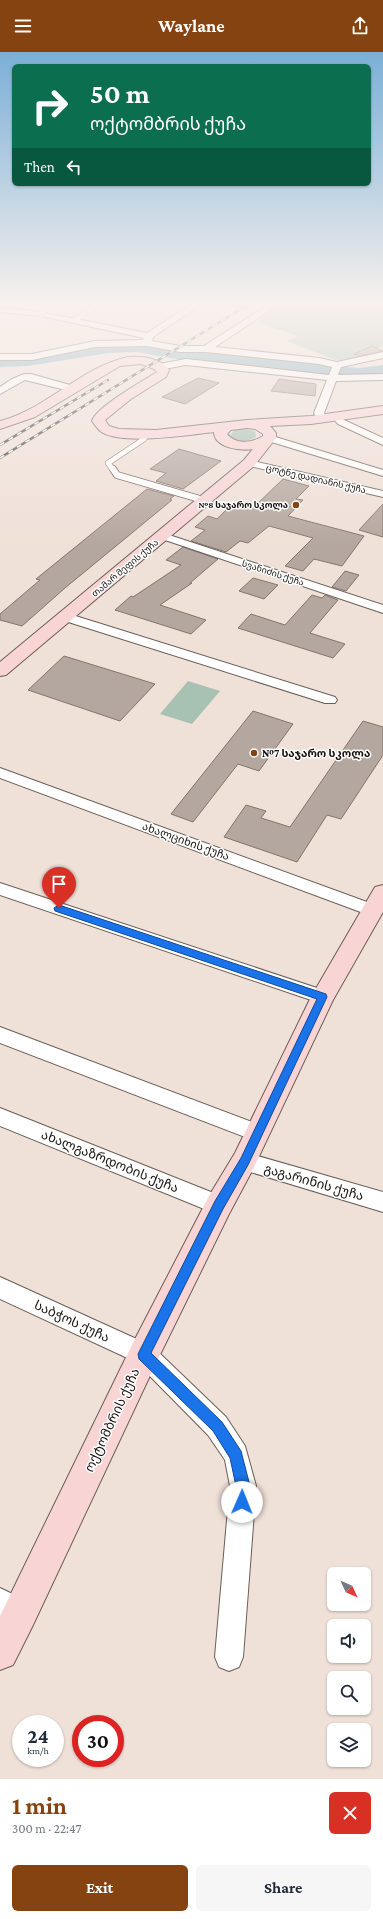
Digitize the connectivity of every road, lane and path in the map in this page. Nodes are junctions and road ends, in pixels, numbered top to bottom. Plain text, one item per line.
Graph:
1 (11, 385) edge
2 (61, 385) edge
3 (80, 385) edge
4 (146, 385) edge
5 (330, 385) edge
6 (74, 388) junction
7 (0, 391) edge
8 (381, 412) edge
9 (336, 416) junction
10 (316, 419) junction
11 (247, 424) junction
12 (0, 425) edge
13 (146, 434) junction
14 (228, 437) junction
15 (268, 439) junction
16 (383, 442) edge
17 (249, 463) junction
18 (383, 473) edge
19 (383, 494) edge
20 (203, 500) junction
21 (163, 536) junction
22 (383, 609) edge
23 (66, 617) junction
24 (0, 671) edge
25 (330, 700) dead end
26 (0, 773) edge
27 (0, 889) edge
28 (378, 901) edge
29 (323, 997) junction
30 (0, 1035) edge
31 (0, 1117) edge
32 (258, 1133) junction
33 (244, 1161) junction
34 (383, 1202) edge
35 (219, 1205) junction
36 (0, 1288) edge
37 (144, 1354) junction
38 (10, 1607) edge
39 (0, 1652) edge
40 (230, 1657) dead end

1 - 7 street
2 - 6 street
3 - 6 street
4 - 13 street
5 - 10 street
6 - 12 street
8 - 9 street
9 - 10 street
9 - 16 street
10 - 11 street
10 - 15 street
11 - 14 street
11 - 15 street
13 - 14 street
13 - 20 lane
14 - 15 street
14 - 17 street
15 - 17 street, თამარ მეფის ქუჩა
15 - 18 street
17 - 19 street, ცოტნე დადიანის ქუჩა
17 - 20 street, თამარ მეფის ქუჩა
20 - 21 street, თამარ მეფის ქუჩა
21 - 22 street, სვანიძის ქუჩა
21 - 23 street, თამარ მეფის ქუჩა
23 - 24 street, თამარ მეფის ქუჩა
23 - 25 street
26 - 28 street, ახალციხის ქუჩა
27 - 29 street
28 - 29 street, ოქტომბრის ქუჩა
29 - 32 street, ოქტომბრის ქუჩა
30 - 32 street
31 - 35 street, ახალგაზრდობის ქუჩა
32 - 33 street, ოქტომბრის ქუჩა
33 - 34 street, გაგარინის ქუჩა
33 - 35 street, ოქტომბრის ქუჩა
35 - 37 street, ოქტომბრის ქუჩა
36 - 37 street, საბჭოს ქუჩა
37 - 38 street, ოქტომბრის ქუჩა
37 - 40 street, საბჭოს ქუჩა
38 - 39 street, ოქტომბრის ქუჩა

